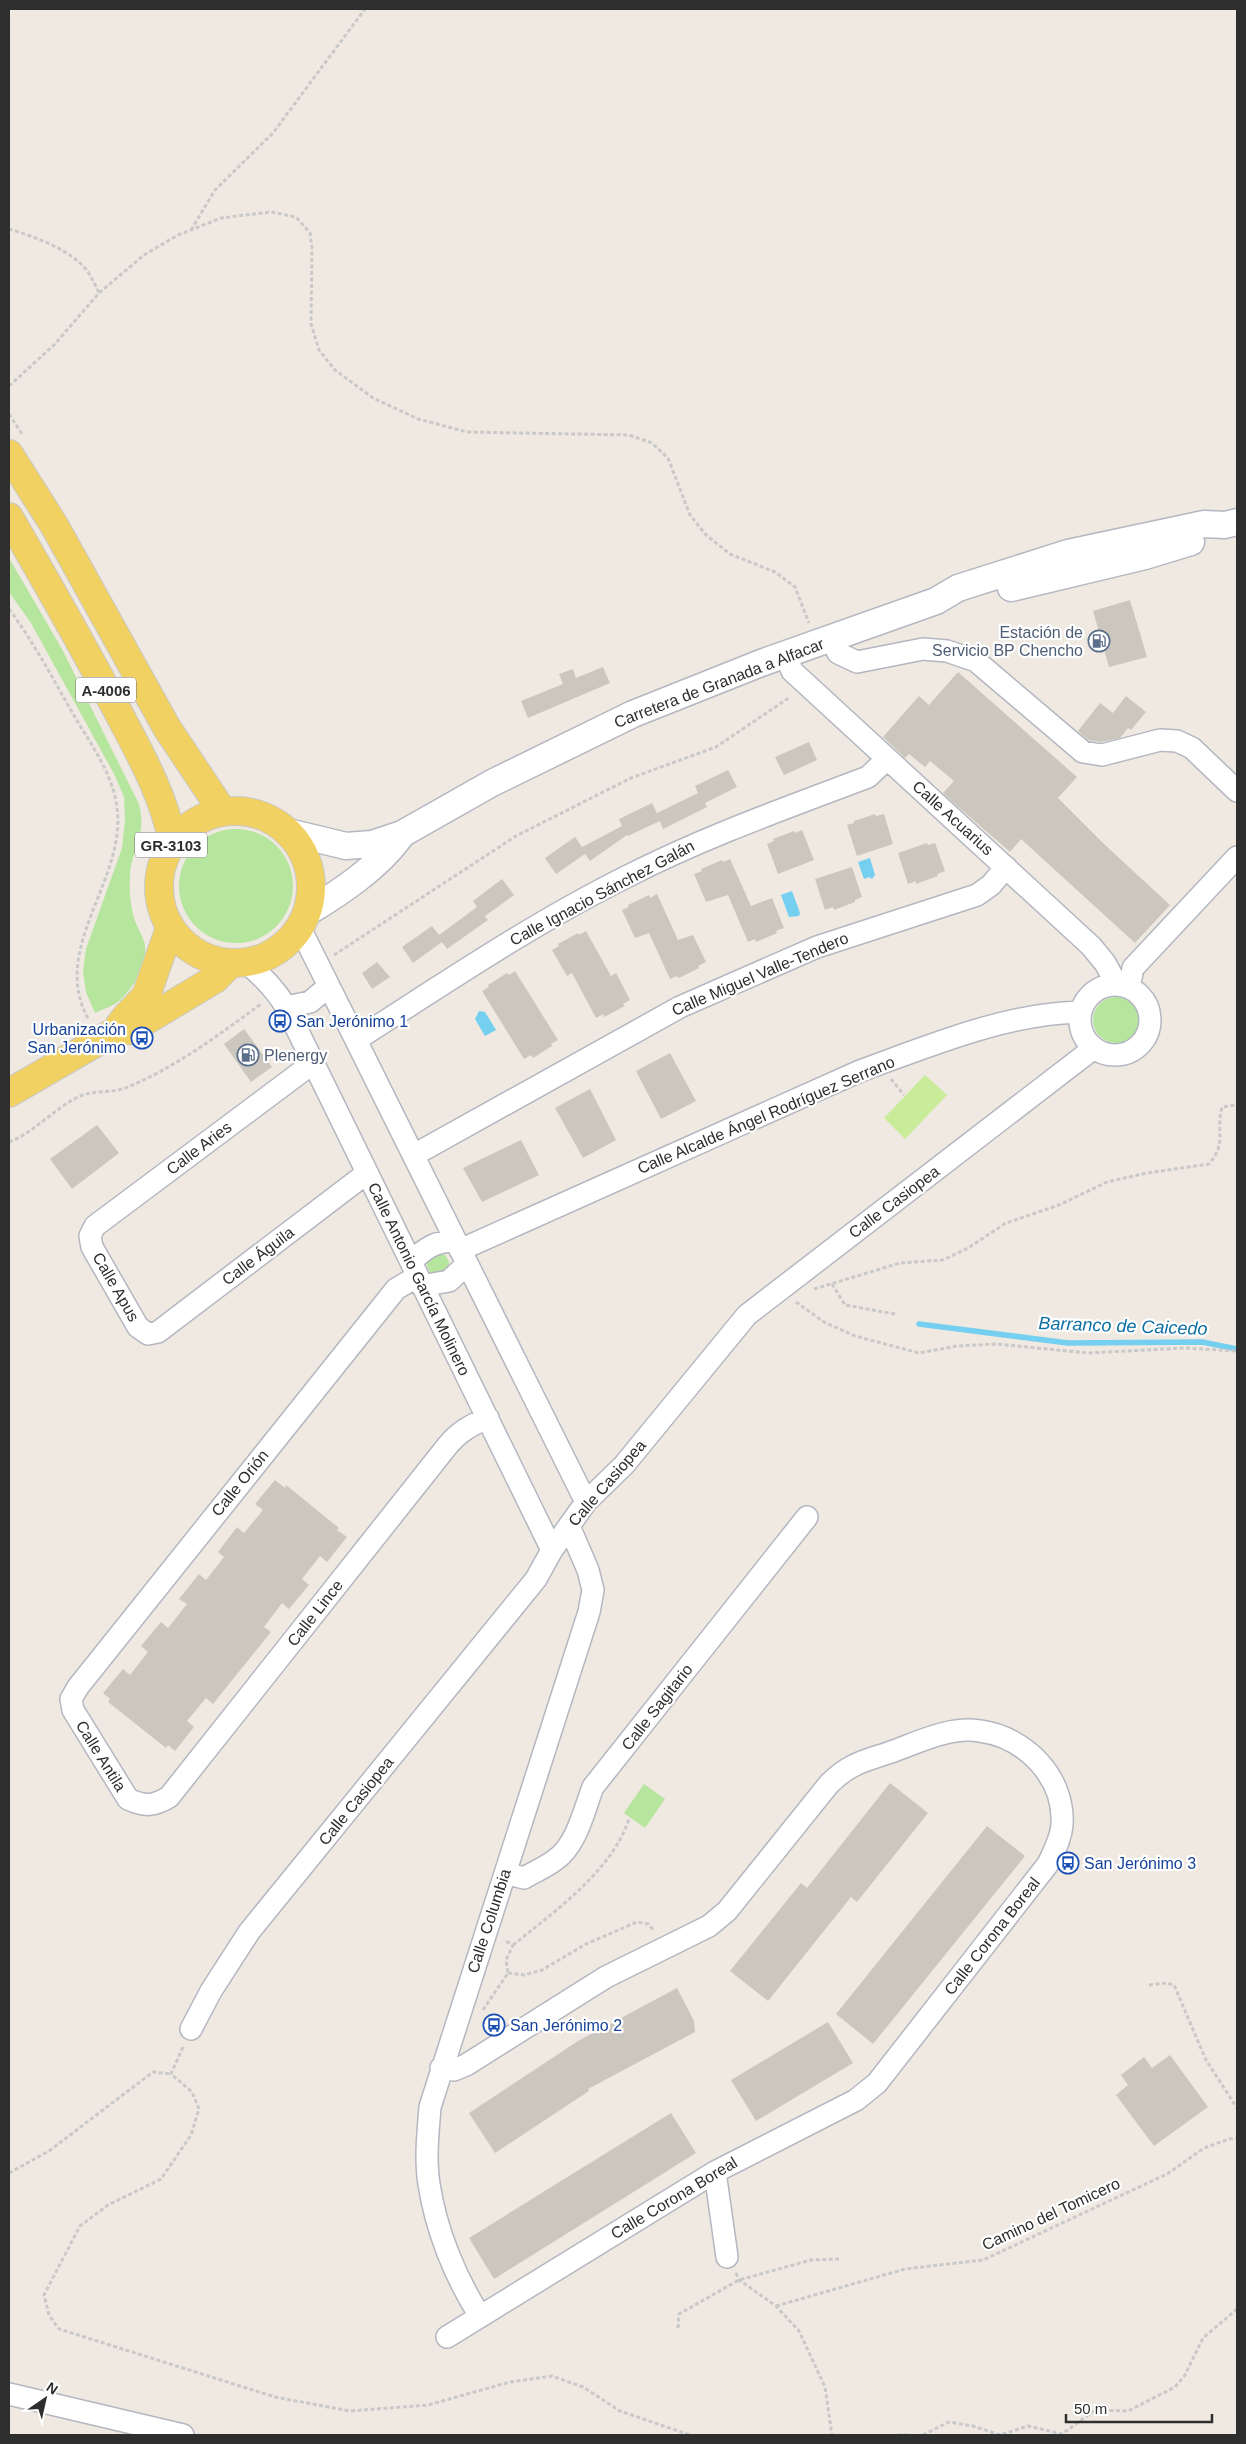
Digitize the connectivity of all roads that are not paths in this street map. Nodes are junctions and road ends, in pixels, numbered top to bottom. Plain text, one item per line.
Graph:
1 (9, 454) edge
2 (9, 517) edge
3 (1231, 523) edge
4 (824, 641) junction
5 (786, 654) junction
6 (887, 759) junction
7 (1237, 791) edge
8 (223, 812) junction
9 (288, 832) junction
10 (402, 834) junction
11 (173, 843) junction
12 (1237, 857) edge
13 (1006, 867) junction
14 (304, 920) junction
15 (170, 928) junction
16 (238, 963) junction
17 (329, 986) junction
18 (1123, 986) junction
19 (283, 1003) junction
20 (1081, 1012) junction
21 (108, 1035) junction
22 (356, 1040) junction
23 (1094, 1048) junction
24 (312, 1063) junction
25 (9, 1093) edge
26 (414, 1155) junction
27 (367, 1173) junction
28 (90, 1236) joint
29 (461, 1252) junction
30 (417, 1275) junction
31 (148, 1334) joint
32 (488, 1418) junction
33 (586, 1502) junction
34 (807, 1517) dead end
35 (569, 1526) junction
36 (552, 1550) junction
37 (71, 1699) joint
38 (142, 1805) joint
39 (504, 1873) junction
40 (191, 2029) road end
41 (441, 2068) junction
42 (715, 2172) junction
43 (727, 2257) road end
44 (480, 2316) junction
45 (447, 2337) dead end
46 (9, 2394) edge
47 (183, 2435) edge

1 - 8 main road, A-4006
2 - 11 main road, A-4006
3 - 4 street, Carretera de Granada a Alfacar / GR-3103
4 - 5 street, Carretera de Granada a Alfacar / GR-3103
4 - 7 street
5 - 6 street, Calle Acuarius
5 - 10 street, Carretera de Granada a Alfacar / GR-3103
6 - 13 street, Calle Acuarius
6 - 22 street, Calle Ignacio Sánchez Galán
8 - 9 main road, GR-3103
8 - 11 main road, GR-3103
9 - 10 street, Carretera de Granada a Alfacar / GR-3103
9 - 14 main road, GR-3103
10 - 14 street, Carretera de Granada a Alfacar / GR-3103
11 - 15 main road, GR-3103
12 - 18 street
13 - 18 street, Calle Acuarius
13 - 26 street, Calle Miguel Valle-Tendero
14 - 16 main road, GR-3103
14 - 17 street
15 - 16 main road, GR-3103
15 - 21 main road, GR-3103
16 - 19 street, Calle Antonio García Molinero
16 - 21 main road, GR-3103
17 - 19 street
17 - 22 street
18 - 20 street
18 - 23 street
19 - 24 street, Calle Antonio García Molinero
20 - 23 street
20 - 29 street, Calle Alcalde Ángel Rodríguez Serrano
21 - 25 main road, GR-3103
22 - 26 street
23 - 33 street, Calle Casiopea
24 - 27 street, Calle Antonio García Molinero
24 - 28 street, Calle Aries
26 - 29 street
27 - 30 street, Calle Antonio García Molinero
27 - 31 street, Calle Águila
28 - 31 street, Calle Apus
29 - 30 street
29 - 30 street
29 - 33 street
30 - 32 street, Calle Antonio García Molinero
30 - 37 street, Calle Orión
32 - 36 street, Calle Antonio García Molinero
32 - 38 street, Calle Lince
33 - 35 street, Calle Casiopea
34 - 39 street, Calle Sagitario
35 - 36 street, Calle Casiopea
35 - 39 street, Calle Columbia
36 - 40 street, Calle Casiopea
37 - 38 street, Calle Antila
39 - 41 street, Calle Columbia
41 - 42 street, Calle Corona Boreal
41 - 44 street, Calle Columbia
42 - 43 street
42 - 44 street, Calle Corona Boreal
44 - 45 street, Calle Corona Boreal
46 - 47 street

